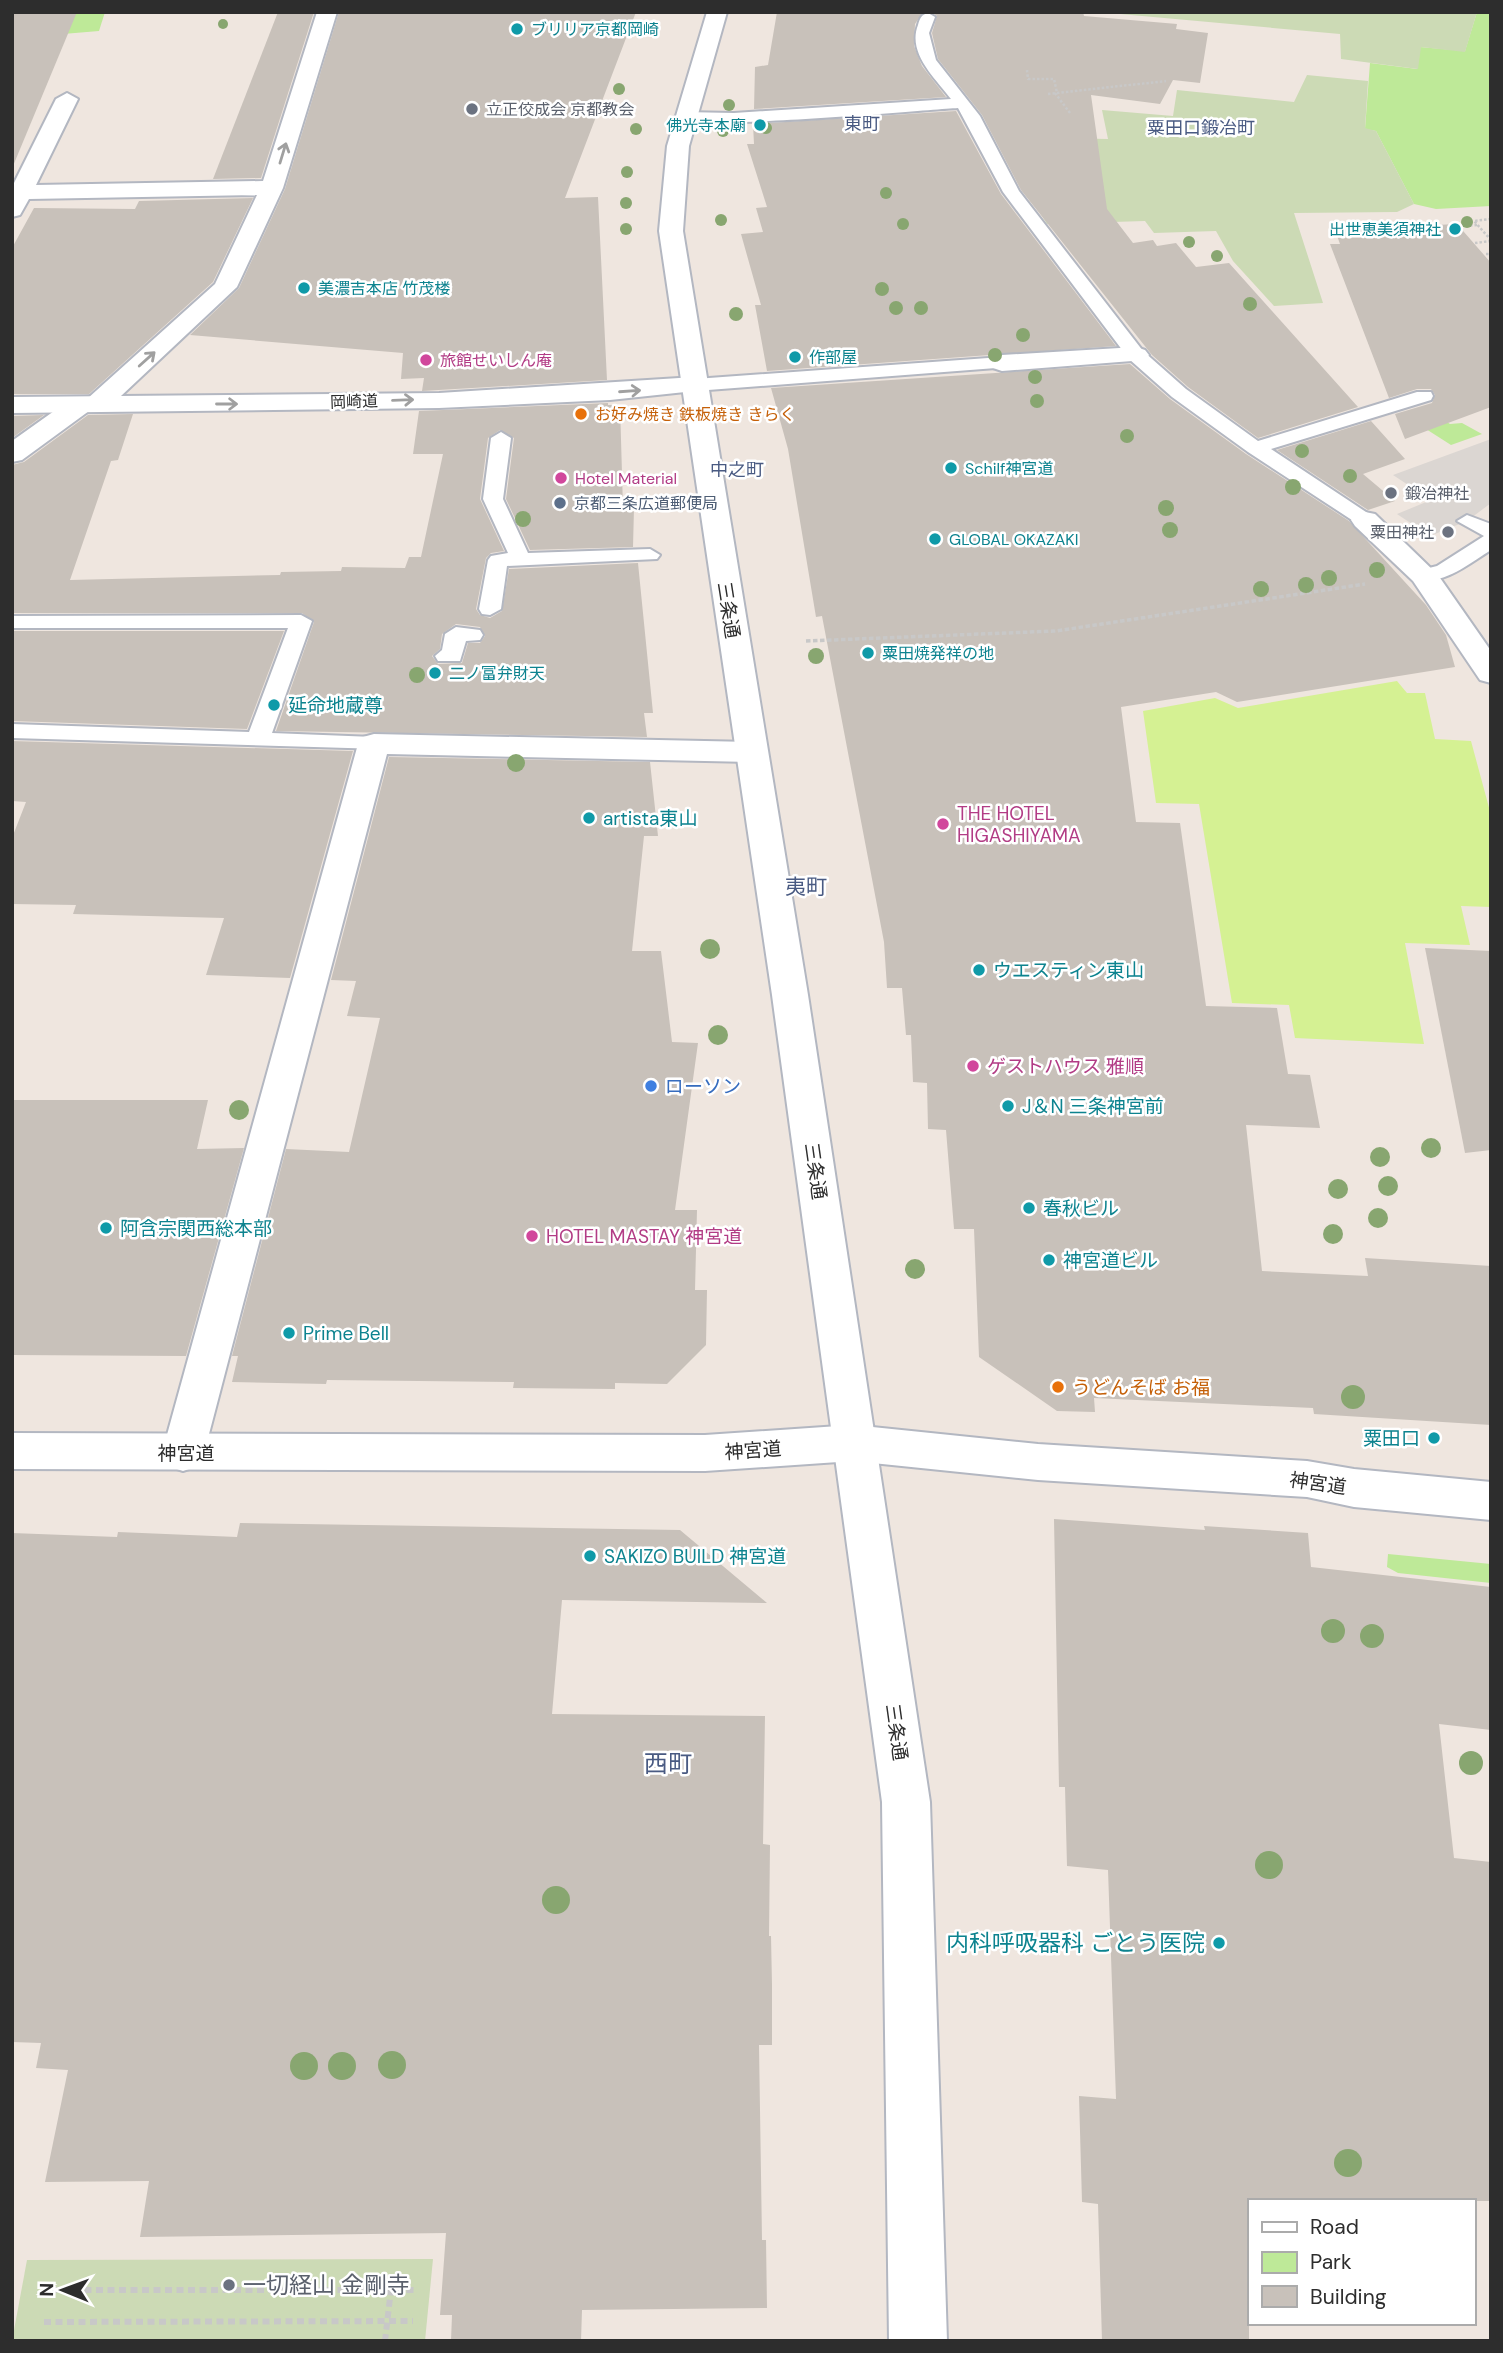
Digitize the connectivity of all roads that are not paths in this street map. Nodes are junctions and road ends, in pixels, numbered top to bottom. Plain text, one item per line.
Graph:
1 (327, 12) edge
2 (717, 12) edge
3 (928, 18) dead end
4 (66, 99) dead end
5 (962, 103) junction
6 (683, 117) junction
7 (272, 188) junction
8 (17, 201) edge
9 (1136, 355) junction
10 (1002, 363) joint
11 (695, 385) junction
12 (1424, 396) dead end
13 (12, 405) edge
14 (88, 405) junction
15 (501, 438) dead end
16 (1255, 448) junction
17 (12, 454) edge
18 (1365, 520) joint
19 (1467, 520) dead end
20 (1491, 532) edge
21 (1491, 541) edge
22 (650, 555) dead end
23 (522, 560) junction
24 (1424, 575) junction
25 (12, 622) edge
26 (446, 656) dead end
27 (1491, 674) edge
28 (12, 731) edge
29 (258, 740) junction
30 (374, 744) junction
31 (751, 752) junction
32 (853, 1443) junction
33 (12, 1451) edge
34 (183, 1453) junction
35 (1491, 1501) edge
36 (918, 2341) edge

7 -> 1 street
2 - 6 street, 三条通
3 - 5 lane
4 - 8 street
5 - 6 lane
5 - 9 lane
6 - 11 street, 三条通
7 - 8 street
14 -> 7 street
9 - 10 street
9 - 16 lane
10 - 11 lane
14 -> 11 street, 岡崎道
11 - 31 street, 三条通
12 - 16 lane
13 - 14 street, 岡崎道
14 - 17 street
15 - 23 lane
16 - 18 lane
18 - 24 street
19 - 20 lane
21 - 24 lane
22 - 23 lane
23 - 26 lane
24 - 27 street
25 - 29 lane
28 - 29 lane
29 - 30 lane
30 - 31 street
30 - 34 street
31 - 32 street, 三条通
32 - 34 street, 神宮道
32 - 35 street, 神宮道
32 - 36 street, 三条通
33 - 34 street, 神宮道

